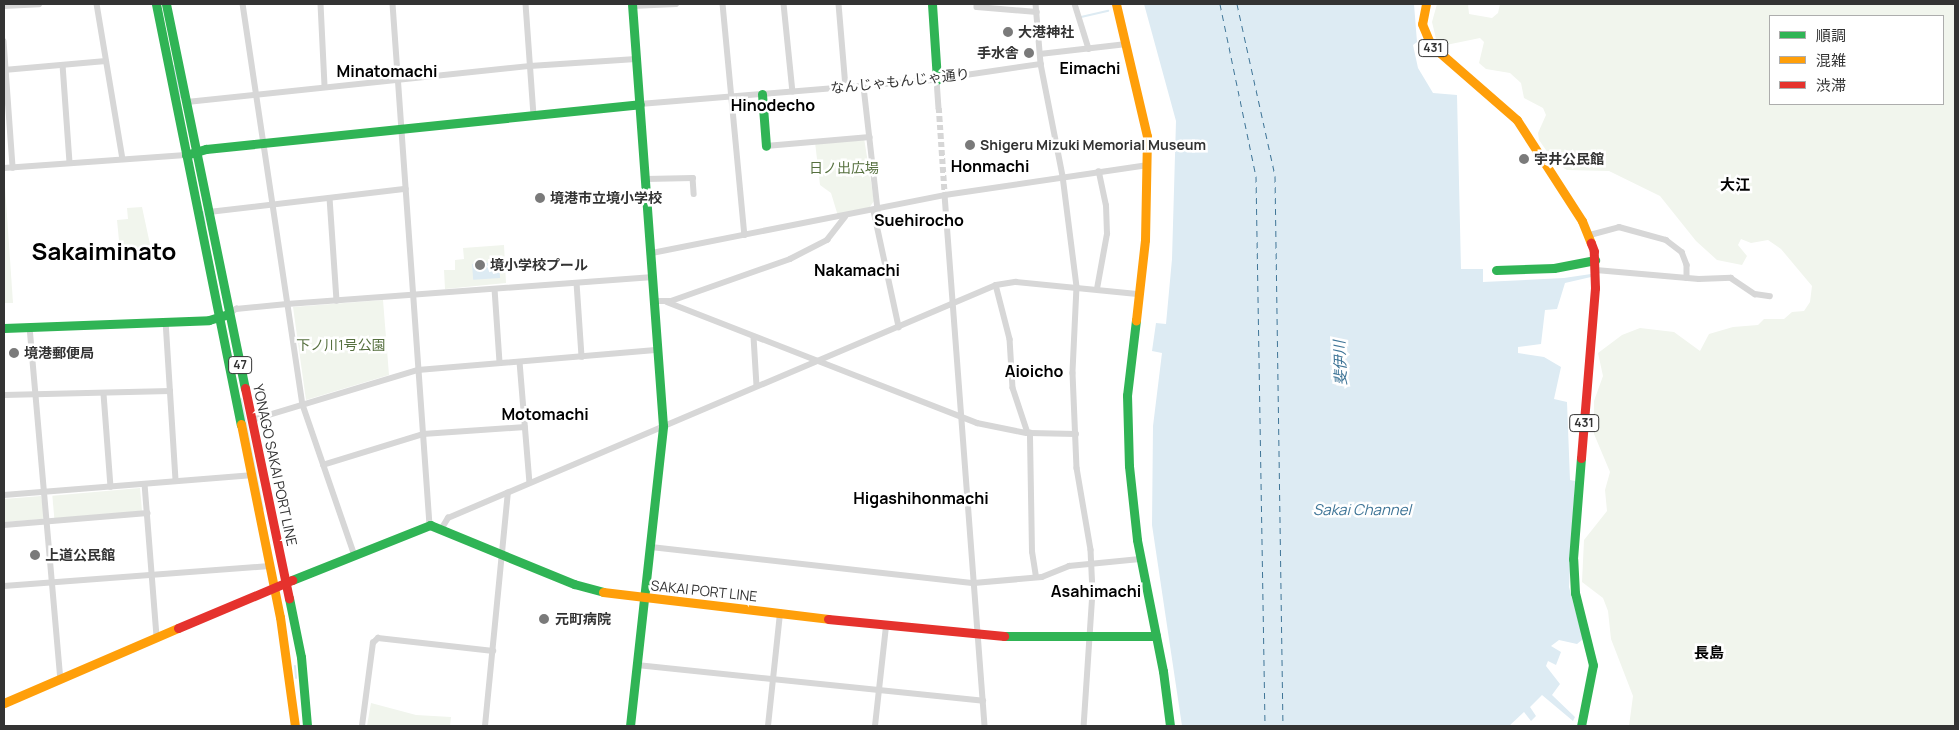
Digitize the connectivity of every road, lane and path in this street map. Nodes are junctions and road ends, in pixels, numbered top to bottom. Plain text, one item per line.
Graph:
1 (39, 4) edge
2 (97, 4) edge
3 (156, 4) edge
4 (166, 4) edge
5 (243, 4) edge
6 (321, 4) edge
7 (393, 4) edge
8 (526, 4) edge
9 (676, 4) edge
10 (722, 4) edge
11 (784, 4) edge
12 (839, 4) edge
13 (932, 4) edge
14 (977, 4) edge
15 (1036, 4) edge
16 (1075, 4) edge
17 (1116, 4) edge
18 (1426, 4) edge
19 (632, 5) edge
20 (4, 6) edge
21 (1037, 12) junction
22 (4, 41) edge
23 (1126, 44) junction
24 (1089, 49) junction
25 (1040, 54) junction
26 (636, 59) junction
27 (106, 62) junction
28 (1041, 64) junction
29 (63, 65) junction
30 (530, 66) junction
31 (5, 70) edge
32 (399, 79) junction
33 (937, 80) junction
34 (325, 86) junction
35 (864, 86) junction
36 (846, 88) junction
37 (793, 92) junction
38 (256, 94) junction
39 (762, 94) junction
40 (731, 97) junction
41 (187, 102) junction
42 (640, 104) junction
43 (939, 108) tunnel mouth
44 (534, 115) junction
45 (402, 129) junction
46 (870, 137) junction
47 (263, 144) junction
48 (766, 146) joint
49 (197, 151) junction
50 (186, 155) junction
51 (123, 159) junction
52 (70, 163) junction
53 (1148, 165) junction
54 (4, 168) edge
55 (13, 168) junction
56 (1098, 172) junction
57 (1063, 176) junction
58 (646, 179) junction
59 (406, 189) junction
60 (694, 194) dead end
61 (945, 195) junction
62 (330, 198) junction
63 (272, 204) junction
64 (876, 210) junction
65 (209, 212) junction
66 (845, 217) junction
67 (745, 235) junction
68 (1590, 235) junction
69 (652, 253) junction
70 (1595, 260) junction
71 (1496, 270) dead end
72 (1596, 270) junction
73 (653, 277) junction
74 (1687, 278) junction
75 (577, 283) junction
76 (996, 285) junction
77 (1077, 287) junction
78 (495, 289) junction
79 (1097, 289) junction
80 (1139, 294) junction
81 (414, 296) junction
82 (1770, 296) dead end
83 (337, 301) junction
84 (654, 301) junction
85 (666, 302) junction
86 (953, 303) junction
87 (286, 304) junction
88 (229, 314) junction
89 (219, 318) junction
90 (166, 322) junction
91 (30, 327) junction
92 (899, 327) junction
93 (4, 328) edge
94 (754, 337) junction
95 (658, 350) junction
96 (582, 357) junction
97 (520, 362) junction
98 (816, 362) junction
99 (500, 363) junction
100 (418, 370) junction
101 (757, 386) junction
102 (170, 391) junction
103 (35, 393) junction
104 (104, 394) junction
105 (4, 395) edge
106 (303, 405) junction
107 (962, 418) junction
108 (252, 420) junction
109 (663, 426) junction
110 (525, 427) junction
111 (1028, 433) junction
112 (423, 434) junction
113 (1076, 434) junction
114 (323, 465) junction
115 (250, 476) junction
116 (176, 481) junction
117 (530, 482) junction
118 (144, 484) junction
119 (111, 486) junction
120 (46, 492) junction
121 (508, 493) junction
122 (4, 495) edge
123 (147, 513) junction
124 (48, 521) junction
125 (4, 525) edge
126 (430, 525) junction
127 (442, 528) junction
128 (651, 547) junction
129 (355, 556) junction
130 (504, 557) junction
131 (1140, 558) junction
132 (1092, 565) junction
133 (269, 566) junction
134 (153, 574) junction
135 (1036, 577) junction
136 (54, 582) junction
137 (974, 583) junction
138 (286, 585) junction
139 (4, 586) edge
140 (274, 590) junction
141 (644, 598) junction
142 (780, 613) junction
143 (886, 626) junction
144 (978, 636) junction
145 (1092, 636) junction
146 (1156, 636) junction
147 (158, 637) junction
148 (493, 650) junction
149 (637, 665) junction
150 (61, 678) junction
151 (773, 679) junction
152 (879, 691) junction
153 (983, 701) junction
154 (4, 703) edge
155 (1581, 725) edge
156 (295, 726) edge
157 (307, 726) edge
158 (362, 726) edge
159 (485, 726) edge
160 (630, 726) edge
161 (768, 726) edge
162 (875, 726) edge
163 (985, 726) edge
164 (1084, 726) edge
165 (1170, 726) edge

1 - 20 street
2 - 27 street
3 - 50 main road, YONAGO SAKAI PORT LINE / 47
4 - 41 main road, YONAGO SAKAI PORT LINE / 47
5 - 38 street
6 - 34 street
7 - 32 street
8 - 30 street
9 - 19 street
10 - 40 street
11 - 37 street
12 - 36 street
13 - 33 main road
14 - 21 street
15 - 21 street
16 - 24 street
17 - 23 main road
18 - 68 main road, 431
19 - 26 main road
21 - 25 street
22 - 31 street
23 - 24 street
23 - 53 main road
24 - 25 street
25 - 28 street
26 - 30 street
26 - 42 main road
27 - 29 street
27 - 51 street
28 - 33 street, なんじゃもんじゃ通り
28 - 57 street
29 - 31 street
29 - 52 street
30 - 32 street
30 - 44 street
31 - 55 street
32 - 34 street
32 - 45 street
33 - 35 street, なんじゃもんじゃ通り
33 - 43 street
34 - 38 street
35 - 36 street, なんじゃもんじゃ通り
35 - 46 street
36 - 37 street, なんじゃもんじゃ通り
37 - 39 street, なんじゃもんじゃ通り
38 - 41 street
38 - 47 street
39 - 40 street, なんじゃもんじゃ通り
39 - 48 main road
40 - 42 street, なんじゃもんじゃ通り
40 - 67 street
41 - 49 main road, YONAGO SAKAI PORT LINE / 47
42 - 44 main road
42 - 58 main road
44 - 45 main road
45 - 47 main road
45 - 59 street
46 - 48 street
46 - 64 street
47 - 49 main road
47 - 63 street
49 - 50 main road
49 - 65 main road, YONAGO SAKAI PORT LINE / 47
50 - 51 street
50 - 89 main road, YONAGO SAKAI PORT LINE / 47
51 - 52 street
52 - 55 street
53 - 56 street
53 - 80 main road
54 - 55 street
56 - 57 street
56 - 79 street
57 - 61 street
57 - 77 street
58 - 60 street
58 - 69 main road
59 - 62 street
59 - 81 street
61 - 64 street
61 - 86 street
62 - 63 street
62 - 83 street
63 - 65 street
63 - 87 street
64 - 66 street
64 - 92 street
65 - 88 main road, YONAGO SAKAI PORT LINE / 47
66 - 67 street
66 - 85 street
67 - 69 street
68 - 70 main road, 431
68 - 74 street
69 - 73 main road
70 - 71 main road
70 - 72 main road, 431
72 - 74 street
72 - 155 main road, 431
73 - 75 street
73 - 84 main road
74 - 82 street
75 - 78 street
75 - 96 street
76 - 77 street
76 - 86 street
76 - 111 street
77 - 79 street
77 - 113 street
78 - 81 street
78 - 99 street
79 - 80 street
80 - 131 main road
81 - 83 street
81 - 100 street
83 - 87 street
84 - 85 street
84 - 95 main road
85 - 94 street
86 - 92 street
86 - 107 street
87 - 88 street
87 - 106 street
88 - 89 main road
88 - 108 main road, YONAGO SAKAI PORT LINE / 47
89 - 90 main road
89 - 115 main road, YONAGO SAKAI PORT LINE / 47
90 - 91 main road
90 - 102 street
91 - 93 main road
91 - 103 street
92 - 98 street
94 - 98 street
94 - 101 street
95 - 96 street
95 - 109 main road
96 - 97 street
97 - 99 street
97 - 110 street
98 - 101 street
98 - 107 street
99 - 100 street
100 - 106 street
100 - 112 street
101 - 109 street
102 - 104 street
102 - 116 street
103 - 104 street
103 - 105 street
103 - 120 street
104 - 119 street
106 - 108 street
106 - 114 street
107 - 111 street
107 - 137 street
108 - 138 main road, YONAGO SAKAI PORT LINE / 47
109 - 117 street
109 - 128 main road
110 - 112 street
110 - 117 street
111 - 113 street
111 - 135 street
112 - 114 street
112 - 126 street
113 - 132 street
114 - 129 street
115 - 116 street
115 - 133 main road, YONAGO SAKAI PORT LINE / 47
116 - 118 street
117 - 121 street
118 - 119 street
118 - 123 street
119 - 120 street
120 - 122 street
120 - 124 street
121 - 127 street
121 - 130 street
123 - 124 street
123 - 134 street
124 - 125 street
124 - 136 street
126 - 127 main road, SAKAI PORT LINE
126 - 129 main road
127 - 130 main road, SAKAI PORT LINE
128 - 137 street
128 - 141 main road
129 - 138 main road
130 - 141 main road, SAKAI PORT LINE
130 - 148 street
131 - 132 street
131 - 146 main road
132 - 135 street
132 - 145 street
133 - 134 street
133 - 140 main road, YONAGO SAKAI PORT LINE / 47
134 - 136 street
134 - 147 street
135 - 137 street
136 - 139 street
136 - 150 street
137 - 144 street
138 - 140 main road
138 - 157 main road, YONAGO SAKAI PORT LINE / 47
140 - 147 main road
140 - 156 main road, YONAGO SAKAI PORT LINE / 47
141 - 142 main road, SAKAI PORT LINE
141 - 149 main road
142 - 143 main road, SAKAI PORT LINE
142 - 151 street
143 - 144 main road, SAKAI PORT LINE
143 - 152 street
144 - 145 main road, SAKAI PORT LINE
144 - 153 street
145 - 146 main road, SAKAI PORT LINE
145 - 164 street
146 - 165 main road
147 - 150 main road
148 - 158 street
148 - 159 street
149 - 151 street
149 - 160 main road
150 - 154 main road
151 - 152 street
151 - 161 street
152 - 153 street
152 - 162 street
153 - 163 street

